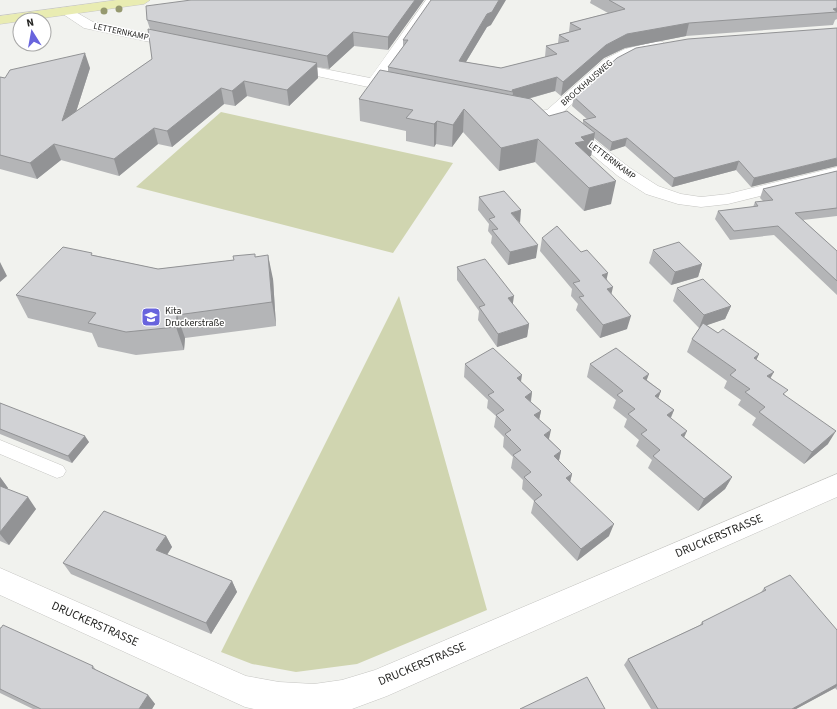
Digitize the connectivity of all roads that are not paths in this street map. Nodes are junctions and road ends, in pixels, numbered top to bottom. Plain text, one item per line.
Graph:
1 (144, 0) edge
2 (432, 0) edge
3 (67, 11) junction
4 (0, 20) edge
5 (671, 43) edge
6 (196, 47) edge
7 (273, 63) edge
8 (373, 84) junction
9 (411, 92) edge
10 (503, 110) edge
11 (552, 114) junction
12 (837, 172) edge
13 (0, 447) edge
14 (58, 471) dead end
15 (837, 485) edge
16 (0, 581) edge

1 - 3 street
2 - 8 street
3 - 4 street
3 - 6 street, LETTERNKAMP
5 - 11 street, BROCKHAUSWEG
7 - 8 street
8 - 9 street
10 - 11 street
11 - 12 street, LETTERNKAMP
13 - 14 lane
15 - 16 street, DRUCKERSTRASSE

